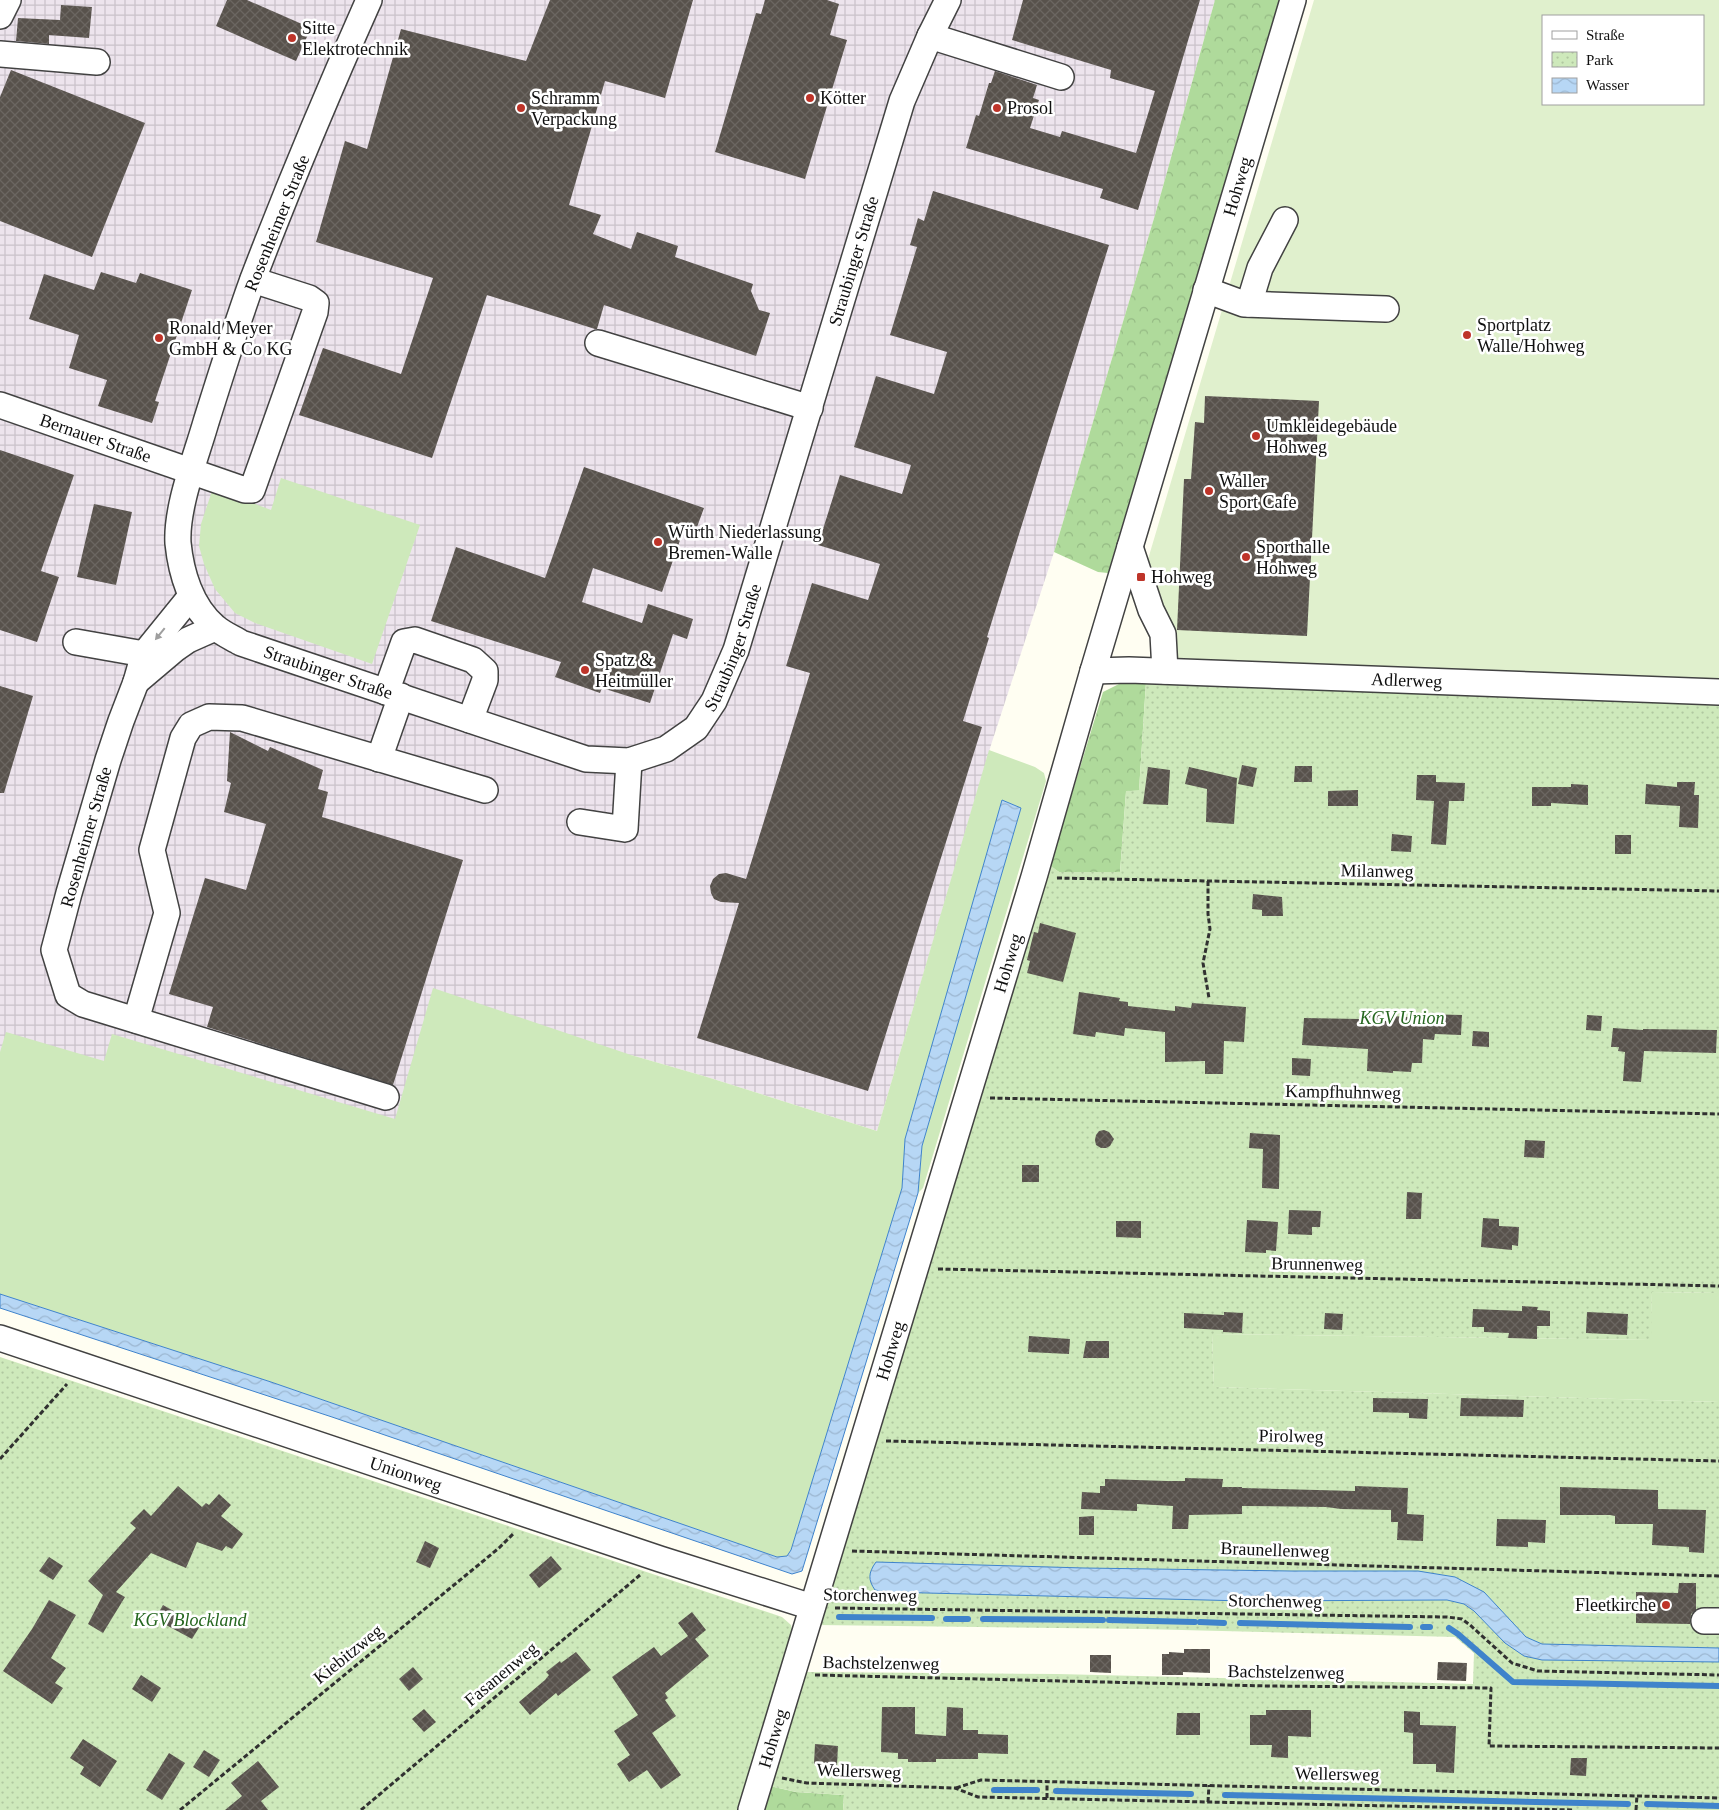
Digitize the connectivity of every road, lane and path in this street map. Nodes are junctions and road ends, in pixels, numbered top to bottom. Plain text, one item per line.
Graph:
1 (8, 0) edge
2 (369, 0) edge
3 (948, 0) edge
4 (1293, 0) edge
5 (0, 16) edge
6 (930, 36) junction
7 (0, 54) edge
8 (97, 62) dead end
9 (1061, 77) dead end
10 (1286, 220) dead end
11 (253, 280) junction
12 (1206, 290) junction
13 (1249, 304) junction
14 (1386, 309) dead end
15 (598, 343) dead end
16 (0, 405) edge
17 (810, 408) junction
18 (191, 472) junction
19 (1130, 547) junction
20 (203, 612) junction
21 (76, 642) dead end
22 (144, 654) junction
23 (1093, 671) junction
24 (1165, 671) junction
25 (136, 682) junction
26 (1719, 692) edge
27 (393, 694) junction
28 (470, 720) junction
29 (379, 759) junction
30 (629, 761) junction
31 (485, 790) dead end
32 (580, 822) dead end
33 (1034, 877) junction
34 (1208, 881) junction
35 (1719, 892) edge
36 (1209, 998) dead end
37 (136, 1020) junction
38 (386, 1097) dead end
39 (967, 1098) junction
40 (1719, 1114) edge
41 (915, 1269) junction
42 (1719, 1286) edge
43 (0, 1338) edge
44 (84, 1366) junction
45 (863, 1440) junction
46 (0, 1459) edge
47 (1719, 1460) edge
48 (531, 1515) junction
49 (829, 1550) junction
50 (660, 1559) junction
51 (1719, 1576) edge
52 (812, 1607) junction
53 (792, 1674) junction
54 (1719, 1675) edge
55 (1719, 1748) edge
56 (762, 1774) junction
57 (1047, 1782) junction
58 (1209, 1785) junction
59 (955, 1788) junction
60 (1637, 1795) junction
61 (1047, 1798) junction
62 (1719, 1798) edge
63 (1208, 1802) junction
64 (180, 1810) edge
65 (360, 1810) edge
66 (751, 1810) edge
67 (1574, 1810) edge
68 (1636, 1810) edge

1 - 5 street
2 - 11 street, Rosenheimer Straße
3 - 6 street, Straubinger Straße
4 - 12 street, Hohweg
6 - 9 street
6 - 17 street, Straubinger Straße
7 - 8 street
10 - 13 street
11 - 18 street, Rosenheimer Straße
11 - 18 street, Bernauer Straße
12 - 13 street
12 - 19 street, Hohweg
13 - 14 street
15 - 17 street
16 - 18 street, Bernauer Straße
17 - 30 street, Straubinger Straße
18 - 20 street, Rosenheimer Straße
19 - 23 street, Hohweg
19 - 24 street
20 -> 22 street, Rosenheimer Straße
20 - 25 street, Rosenheimer Straße
20 - 27 street, Straubinger Straße
21 - 22 street
22 - 25 street, Rosenheimer Straße
23 - 24 street, Adlerweg
23 - 33 street, Hohweg
24 - 26 street, Adlerweg
25 - 37 street, Rosenheimer Straße
27 - 28 street, Straubinger Straße
27 - 28 street
27 - 29 street
28 - 30 street, Straubinger Straße
29 - 31 street
29 - 37 street
30 - 32 street
33 - 34 path, Milanweg
33 - 39 street, Hohweg
34 - 35 path, Milanweg
34 - 36 path
37 - 38 street
39 - 40 path, Kampfhuhnweg
39 - 41 street, Hohweg
41 - 42 path, Brunnenweg
41 - 45 street, Hohweg
43 - 44 street, Unionweg
44 - 46 path
44 - 48 street, Unionweg
45 - 47 path, Pirolweg
45 - 49 street, Hohweg
48 - 50 street, Unionweg
48 - 64 path, Kiebitzweg
49 - 51 path, Braunellenweg
49 - 52 street, Hohweg
50 - 52 street, Unionweg
50 - 65 path, Fasanenweg
52 - 53 street, Hohweg
52 - 54 path, Storchenweg
53 - 55 path, Bachstelzenweg
53 - 56 street, Hohweg
56 - 59 path, Wellersweg
56 - 66 street, Hohweg
57 - 58 path, Wellersweg
57 - 59 path, Wellersweg
57 - 61 path
58 - 60 path, Wellersweg
58 - 63 path
59 - 61 path, Wellersweg
60 - 62 path, Wellersweg
60 - 68 path
61 - 63 path, Wellersweg
63 - 67 path, Wellersweg

